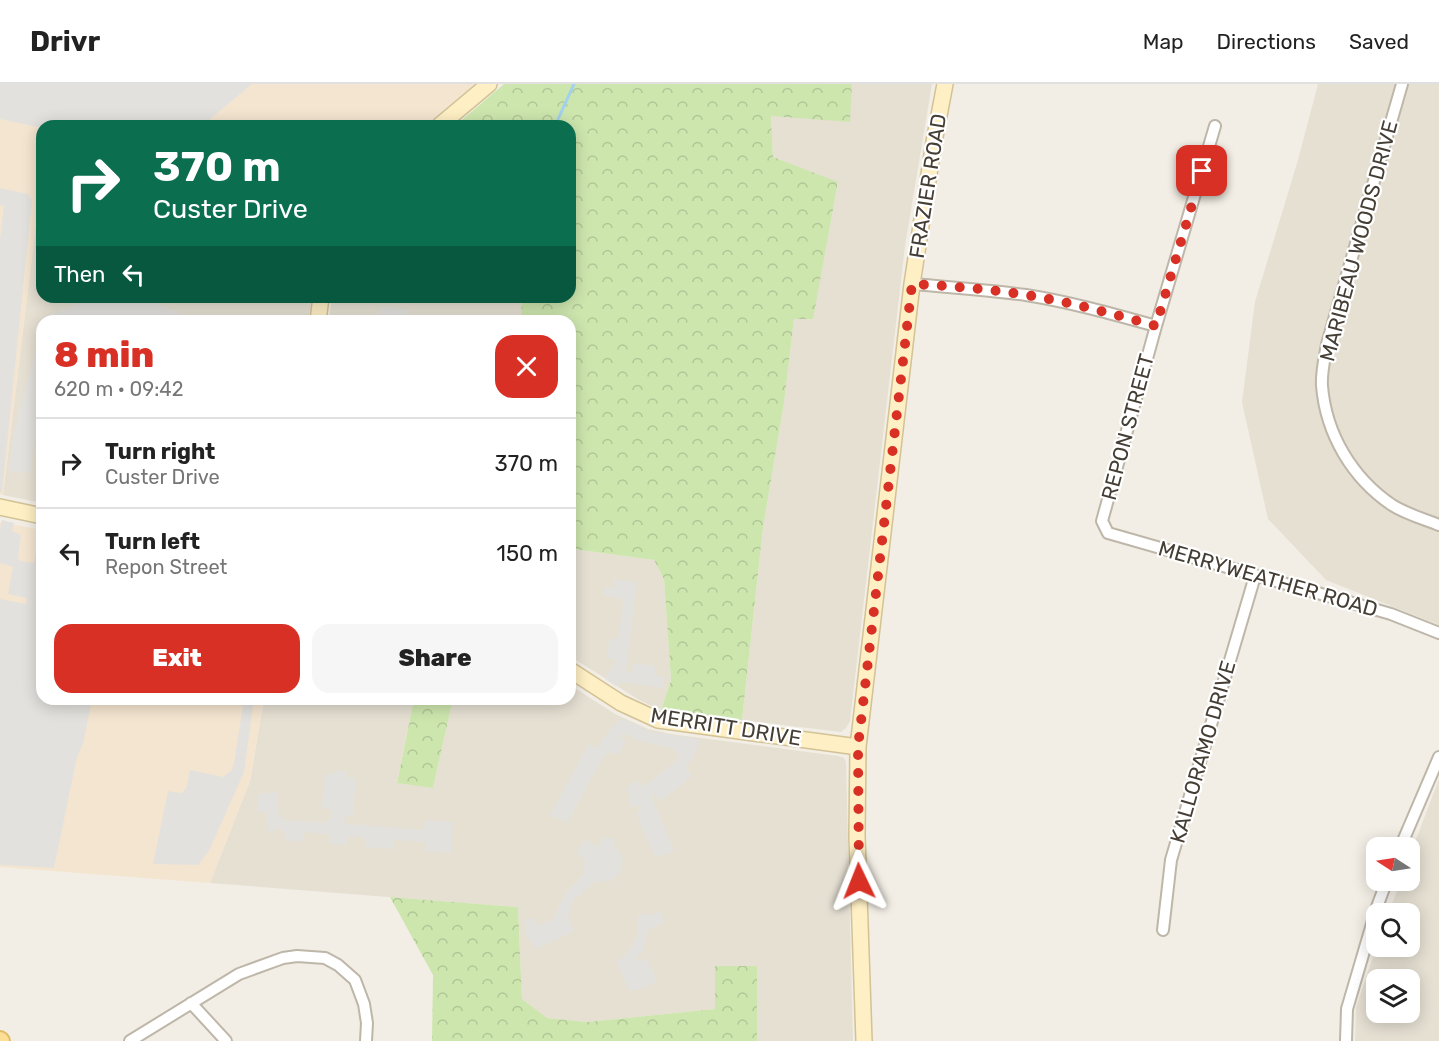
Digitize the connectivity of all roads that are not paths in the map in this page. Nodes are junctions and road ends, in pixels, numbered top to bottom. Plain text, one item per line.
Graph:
1 (489, 84) edge
2 (945, 84) edge
3 (1402, 84) edge
4 (446, 120) edge
5 (1215, 126) dead end
6 (912, 284) junction
7 (1156, 326) junction
8 (0, 507) edge
9 (36, 515) edge
10 (1102, 521) joint
11 (1439, 525) edge
12 (1255, 576) junction
13 (1439, 633) edge
14 (576, 674) edge
15 (858, 747) junction
16 (1439, 757) edge
17 (1404, 837) edge
18 (1383, 891) edge
19 (1163, 930) dead end
20 (191, 1003) junction
21 (130, 1041) edge
22 (226, 1041) edge
23 (366, 1041) edge
24 (864, 1041) edge
25 (1346, 1041) edge

1 - 4 street
2 - 6 street, FRAZIER ROAD
3 - 11 street, MARIBEAU WOODS DRIVE
5 - 7 street, REPON STREET
6 - 7 street
6 - 15 street, FRAZIER ROAD
7 - 10 street, REPON STREET
8 - 9 street
10 - 12 street, MERRYWEATHER ROAD
12 - 13 street, MERRYWEATHER ROAD
12 - 19 street, KALLORAMO DRIVE
14 - 15 street, MERRITT DRIVE
15 - 24 street, FRAZIER ROAD
16 - 17 street
18 - 25 street
20 - 21 street
20 - 22 street
20 - 23 street

